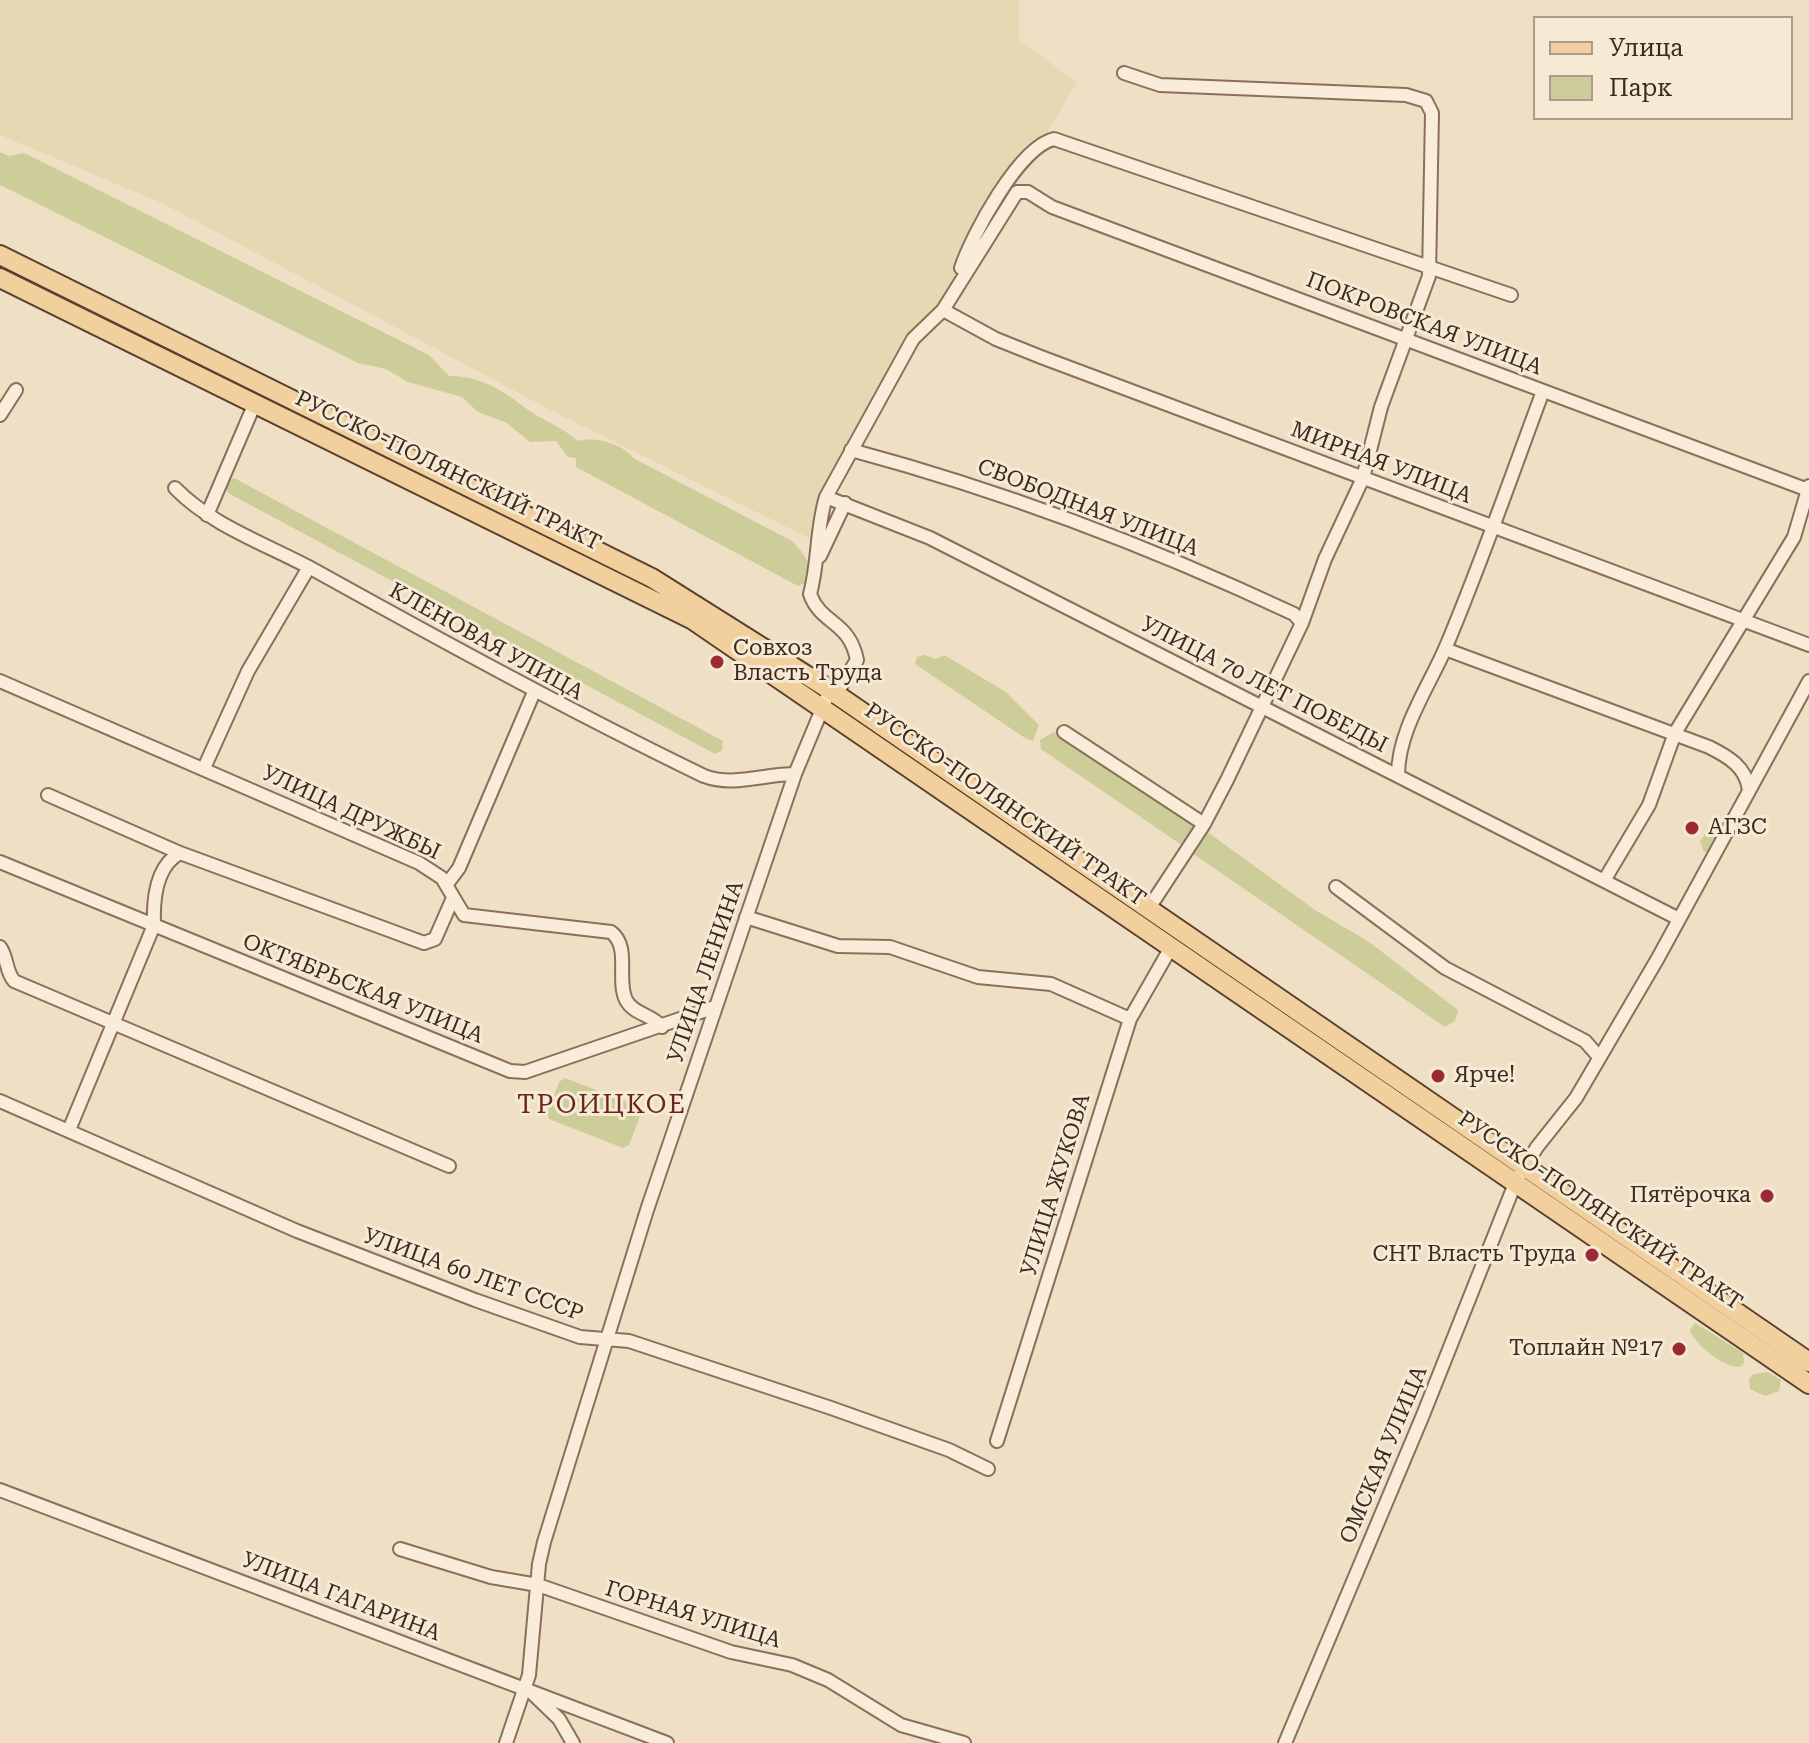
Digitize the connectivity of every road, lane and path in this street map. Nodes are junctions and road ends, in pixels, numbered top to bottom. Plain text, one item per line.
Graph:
1 (1124, 73) dead end
2 (0, 255) edge
3 (1429, 269) junction
4 (0, 278) edge
5 (954, 290) junction
6 (1511, 295) dead end
7 (943, 310) junction
8 (1407, 340) junction
9 (16, 390) dead end
10 (1543, 391) junction
11 (255, 403) junction
12 (0, 415) edge
13 (851, 450) junction
14 (1363, 478) junction
15 (175, 488) dead end
16 (1808, 488) edge
17 (826, 497) junction
18 (845, 503) junction
19 (207, 515) junction
20 (1492, 527) junction
21 (819, 559) junction
22 (309, 567) junction
23 (1742, 620) junction
24 (1302, 623) junction
25 (1809, 645) edge
26 (1445, 649) junction
27 (0, 681) edge
28 (1809, 681) edge
29 (534, 692) junction
30 (829, 697) junction
31 (1263, 707) junction
32 (1064, 732) dead end
33 (1675, 733) junction
34 (204, 768) junction
35 (795, 774) junction
36 (1398, 775) junction
37 (1749, 790) junction
38 (48, 795) dead end
39 (1204, 824) junction
40 (180, 853) junction
41 (0, 862) edge
42 (1605, 879) junction
43 (447, 884) junction
44 (1336, 887) dead end
45 (453, 898) junction
46 (1149, 908) junction
47 (746, 917) junction
48 (1679, 919) junction
49 (154, 925) junction
50 (0, 947) edge
51 (1170, 949) junction
52 (715, 1007) junction
53 (1130, 1019) junction
54 (113, 1025) junction
55 (662, 1027) junction
56 (1599, 1057) junction
57 (0, 1101) edge
58 (69, 1130) junction
59 (449, 1166) dead end
60 (1520, 1173) junction
61 (605, 1339) junction
62 (1809, 1362) edge
63 (1809, 1384) edge
64 (997, 1441) dead end
65 (988, 1469) dead end
66 (0, 1490) edge
67 (400, 1549) dead end
68 (539, 1564) junction
69 (508, 1581) junction
70 (538, 1585) junction
71 (526, 1688) junction
72 (506, 1743) edge
73 (573, 1743) edge
74 (667, 1743) edge
75 (964, 1743) edge
76 (1285, 1743) edge

1 - 3 street
2 - 30 main road, РУССКО-ПОЛЯНСКИЙ ТРАКТ
3 - 5 street
3 - 6 street
3 - 8 street
4 - 11 main road, РУССКО-ПОЛЯНСКИЙ ТРАКТ
5 - 7 street
5 - 8 street, ПОКРОВСКАЯ УЛИЦА
7 - 13 street
7 - 14 street, МИРНАЯ УЛИЦА
8 - 10 street, ПОКРОВСКАЯ УЛИЦА
8 - 14 street
9 - 12 street
10 - 16 street, ПОКРОВСКАЯ УЛИЦА
10 - 20 street
11 - 19 street
11 - 30 main road, РУССКО-ПОЛЯНСКИЙ ТРАКТ
13 - 17 street
13 - 24 street, СВОБОДНАЯ УЛИЦА
14 - 20 street, МИРНАЯ УЛИЦА
14 - 24 street
15 - 19 street, КЛЕНОВАЯ УЛИЦА
16 - 23 street
17 - 18 street, УЛИЦА 70 ЛЕТ ПОБЕДЫ
17 - 21 street
18 - 21 street
18 - 31 street, УЛИЦА 70 ЛЕТ ПОБЕДЫ
19 - 22 street, КЛЕНОВАЯ УЛИЦА
20 - 23 street, МИРНАЯ УЛИЦА
20 - 26 street
21 - 30 street, УЛИЦА ЛЕНИНА
22 - 29 street, КЛЕНОВАЯ УЛИЦА
22 - 34 street
23 - 25 street, МИРНАЯ УЛИЦА
23 - 33 street
24 - 31 street
26 - 33 street
26 - 36 street
27 - 34 street, УЛИЦА ДРУЖБЫ
28 - 37 street, ОМСКАЯ УЛИЦА
29 - 35 street, КЛЕНОВАЯ УЛИЦА
29 - 43 street
30 - 35 street, УЛИЦА ЛЕНИНА
30 - 46 main road, РУССКО-ПОЛЯНСКИЙ ТРАКТ
30 - 51 main road, РУССКО-ПОЛЯНСКИЙ ТРАКТ
31 - 36 street, УЛИЦА 70 ЛЕТ ПОБЕДЫ
31 - 39 street
32 - 39 street
33 - 37 street
33 - 42 street
34 - 43 street, УЛИЦА ДРУЖБЫ
35 - 47 street, УЛИЦА ЛЕНИНА
36 - 42 street, УЛИЦА 70 ЛЕТ ПОБЕДЫ
37 - 48 street, ОМСКАЯ УЛИЦА
38 - 40 street
39 - 46 street
40 - 45 street
40 - 49 street
41 - 49 street, ОКТЯБРЬСКАЯ УЛИЦА
42 - 48 street, УЛИЦА 70 ЛЕТ ПОБЕДЫ
43 - 45 street, УЛИЦА ДРУЖБЫ
44 - 56 street
45 - 55 street
46 - 60 main road, РУССКО-ПОЛЯНСКИЙ ТРАКТ
47 - 52 street, УЛИЦА ЛЕНИНА
47 - 53 street
48 - 56 street, ОМСКАЯ УЛИЦА
49 - 54 street
49 - 55 street, ОКТЯБРЬСКАЯ УЛИЦА
50 - 54 street
51 - 53 street, УЛИЦА ЖУКОВА
51 - 60 main road, РУССКО-ПОЛЯНСКИЙ ТРАКТ
52 - 55 street, ОКТЯБРЬСКАЯ УЛИЦА
52 - 61 street, УЛИЦА ЛЕНИНА
53 - 64 street, УЛИЦА ЖУКОВА
54 - 58 street
54 - 59 street
56 - 60 street, ОМСКАЯ УЛИЦА
57 - 58 street, УЛИЦА 60 ЛЕТ СССР
58 - 61 street, УЛИЦА 60 ЛЕТ СССР
60 - 62 main road, РУССКО-ПОЛЯНСКИЙ ТРАКТ
60 - 63 main road, РУССКО-ПОЛЯНСКИЙ ТРАКТ
60 - 76 street, ОМСКАЯ УЛИЦА
61 - 65 street, УЛИЦА 60 ЛЕТ СССР
61 - 68 street, УЛИЦА ЛЕНИНА
66 - 71 street, УЛИЦА ГАГАРИНА
67 - 69 street, ГОРНАЯ УЛИЦА
68 - 69 street
68 - 70 street, УЛИЦА ЛЕНИНА
69 - 70 street, ГОРНАЯ УЛИЦА
70 - 71 street, УЛИЦА ЛЕНИНА
70 - 75 street, ГОРНАЯ УЛИЦА
71 - 72 street, УЛИЦА ЛЕНИНА
71 - 73 street
71 - 74 street, УЛИЦА ГАГАРИНА

